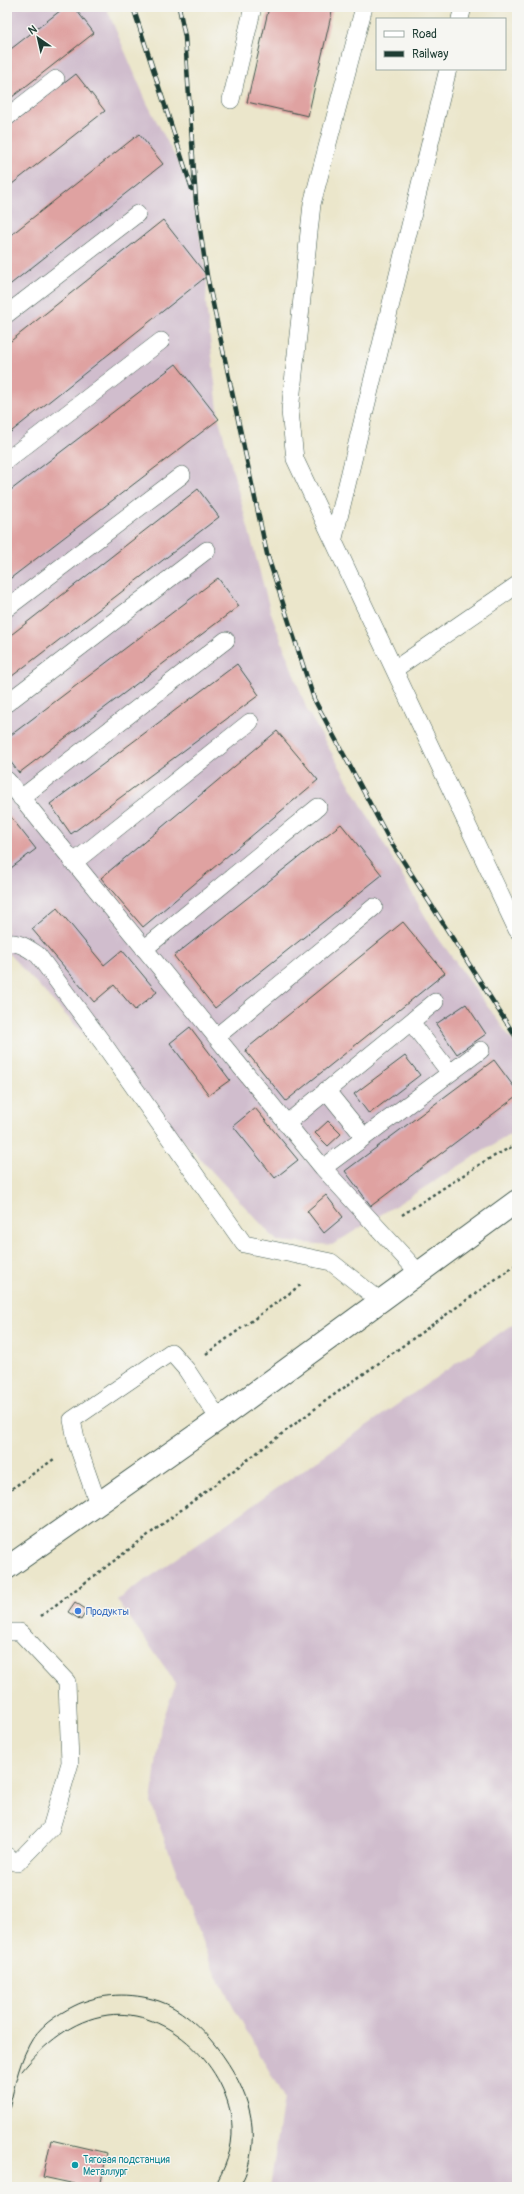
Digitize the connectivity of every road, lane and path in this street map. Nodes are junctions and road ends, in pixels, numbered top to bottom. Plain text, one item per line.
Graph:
1 (253, 7) edge
2 (364, 7) edge
3 (463, 7) edge
4 (460, 18) edge
5 (448, 70) edge
6 (56, 79) dead end
7 (231, 100) dead end
8 (7, 117) edge
9 (137, 214) dead end
10 (7, 314) edge
11 (161, 341) dead end
12 (7, 460) edge
13 (182, 475) dead end
14 (334, 538) junction
15 (207, 550) dead end
16 (517, 585) edge
17 (7, 608) edge
18 (226, 640) dead end
19 (395, 669) junction
20 (7, 703) edge
21 (250, 722) dead end
22 (7, 780) edge
23 (21, 798) junction
24 (318, 807) dead end
25 (73, 863) junction
26 (374, 907) dead end
27 (517, 930) edge
28 (7, 943) edge
29 (144, 949) junction
30 (435, 1002) dead end
31 (411, 1022) junction
32 (216, 1037) junction
33 (481, 1050) dead end
34 (450, 1073) junction
35 (326, 1090) junction
36 (286, 1124) junction
37 (364, 1137) junction
38 (517, 1144) edge
39 (322, 1168) junction
40 (517, 1201) edge
41 (380, 1230) junction
42 (331, 1262) junction
43 (517, 1264) edge
44 (418, 1272) junction
45 (379, 1300) junction
46 (186, 1369) junction
47 (219, 1418) junction
48 (77, 1444) junction
49 (7, 1492) edge
50 (98, 1504) junction
51 (7, 1568) edge
52 (14, 1632) edge
53 (7, 1856) edge

1 - 7 lane
2 - 14 lane
3 - 4 lane
5 - 14 lane
6 - 8 lane
9 - 10 lane
11 - 12 lane
13 - 17 lane
14 - 19 lane
15 - 20 lane
16 - 19 lane
18 - 23 lane
19 - 27 lane
21 - 25 lane
22 - 23 lane
23 - 25 lane
24 - 29 lane
25 - 29 lane
26 - 32 lane
28 - 42 lane
29 - 32 lane
30 - 31 lane
31 - 34 lane
31 - 35 lane
32 - 36 lane
33 - 34 lane
34 - 37 lane
35 - 36 lane
35 - 37 lane
36 - 39 lane
37 - 39 lane
38 - 41 path
39 - 41 lane
40 - 44 street
41 - 44 lane
42 - 45 lane
42 - 46 path
43 - 52 path
44 - 45 street
45 - 47 street
46 - 47 lane
46 - 48 lane
47 - 50 street
48 - 49 path
48 - 50 lane
50 - 51 street
52 - 53 lane

